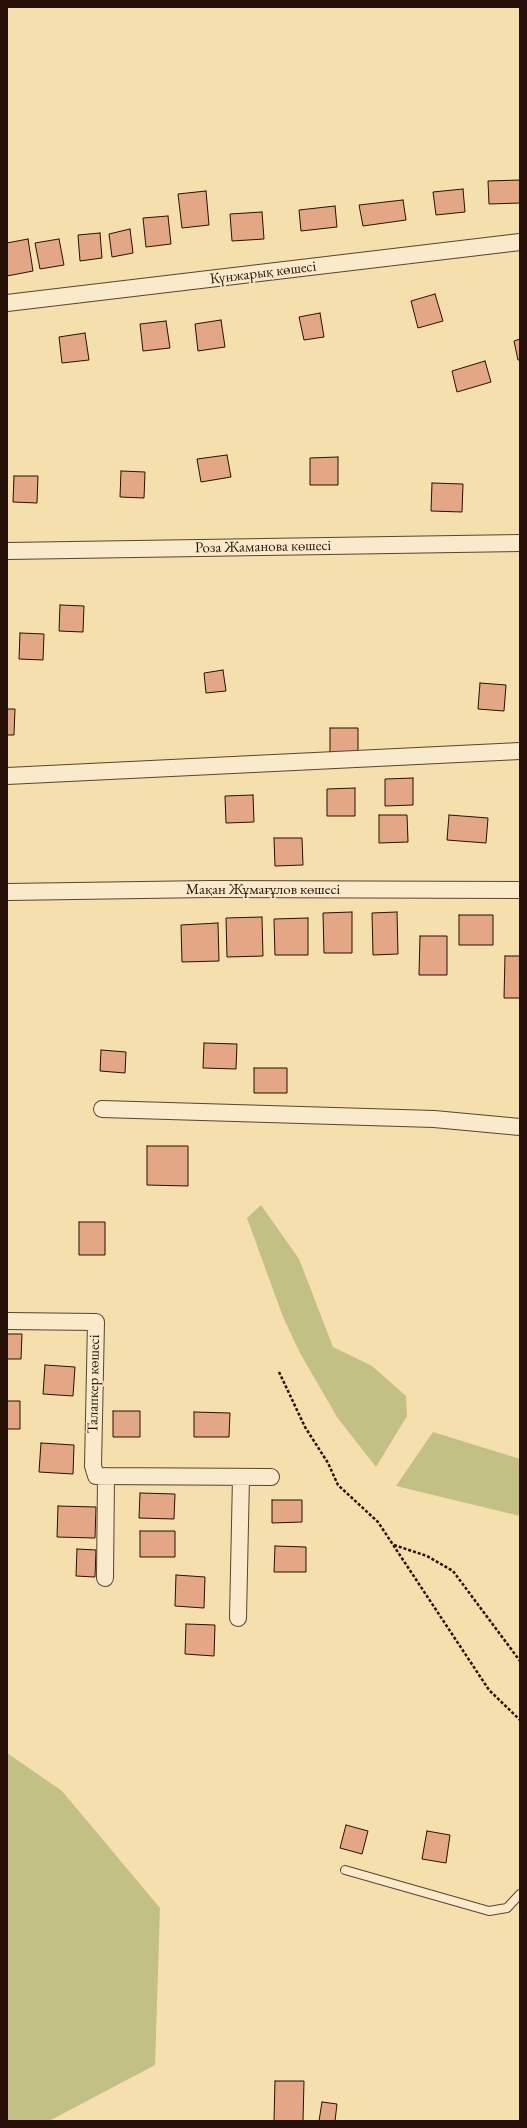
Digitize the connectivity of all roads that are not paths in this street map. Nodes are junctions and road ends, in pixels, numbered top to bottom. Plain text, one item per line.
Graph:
1 (520, 242) edge
2 (7, 303) edge
3 (520, 543) edge
4 (7, 551) edge
5 (520, 751) edge
6 (7, 776) edge
7 (520, 890) edge
8 (7, 892) edge
9 (102, 1109) dead end
10 (520, 1127) edge
11 (7, 1321) edge
12 (106, 1476) junction
13 (241, 1477) junction
14 (271, 1477) dead end
15 (105, 1578) dead end
16 (238, 1618) dead end
17 (345, 1870) dead end
18 (520, 1894) edge

1 - 2 street, Күнжарық көшесі
3 - 4 street, Роза Жаманова көшесі
5 - 6 street
7 - 8 street, Мақан Жұмағұлов көшесі
9 - 10 street
11 - 12 street, Талапкер көшесі
12 - 13 street
12 - 15 street
13 - 14 street
13 - 16 street
17 - 18 lane

